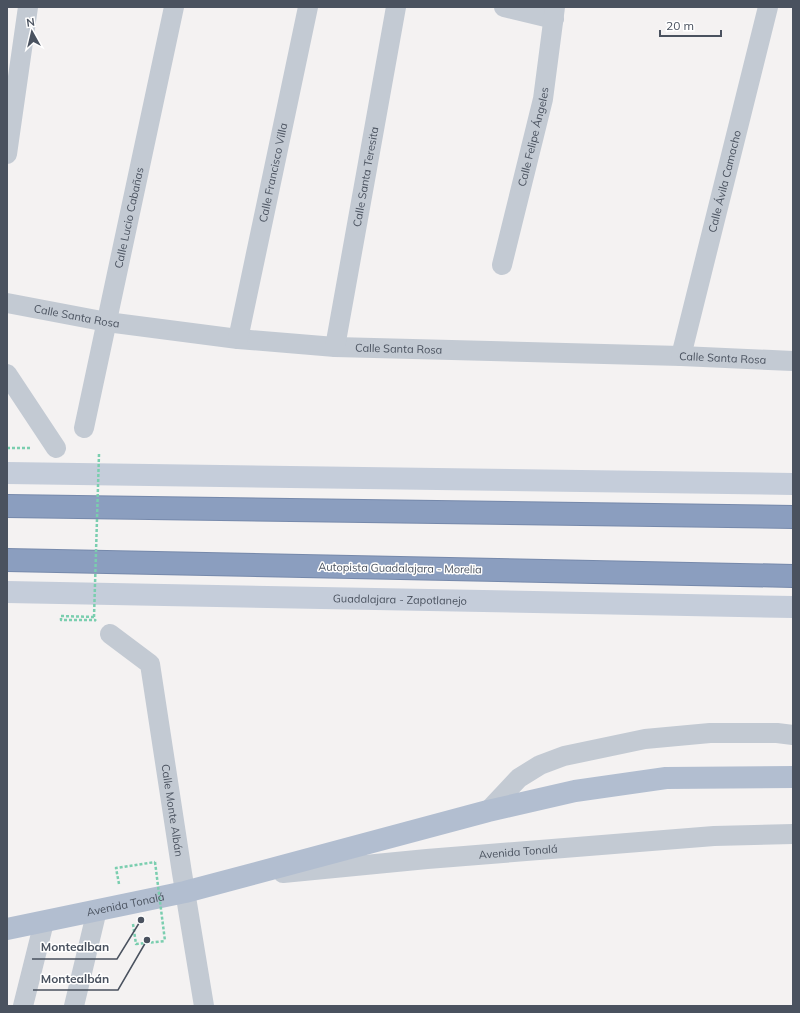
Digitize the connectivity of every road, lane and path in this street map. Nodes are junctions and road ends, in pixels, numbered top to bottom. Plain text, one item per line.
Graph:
1 (28, 7) edge
2 (174, 7) edge
3 (308, 7) edge
4 (396, 7) edge
5 (504, 7) edge
6 (768, 7) edge
7 (555, 13) edge
8 (7, 154) edge
9 (502, 264) dead end
10 (7, 303) edge
11 (107, 322) junction
12 (238, 339) junction
13 (335, 347) junction
14 (682, 356) junction
15 (793, 361) edge
16 (7, 374) edge
17 (84, 428) dead end
18 (56, 448) dead end
19 (99, 454) dead end
20 (7, 472) edge
21 (793, 484) edge
22 (7, 506) edge
23 (793, 517) edge
24 (7, 560) edge
25 (793, 576) edge
26 (7, 592) edge
27 (793, 607) edge
28 (110, 634) joint
29 (793, 735) edge
30 (793, 778) edge
31 (488, 811) junction
32 (793, 834) edge
33 (116, 868) dead end
34 (243, 876) junction
35 (185, 892) junction
36 (97, 910) junction
37 (44, 922) junction
38 (7, 929) edge
39 (136, 944) dead end
40 (23, 1006) edge
41 (74, 1006) edge
42 (204, 1006) edge

1 - 8 street
2 - 11 street, Calle Lucio Cabañas
3 - 12 street, Calle Francisco Villa
4 - 13 street, Calle Santa Teresita
5 - 7 street
6 - 14 street, Calle Ávila Camacho
7 - 9 street, Calle Felipe Ángeles
10 - 11 street, Calle Santa Rosa
11 - 12 street, Calle Santa Rosa
11 - 17 street, Calle Lucio Cabañas
12 - 13 street, Calle Santa Rosa
13 - 14 street, Calle Santa Rosa
14 - 15 street, Calle Santa Rosa
16 - 18 street
19 - 28 path, bridge
20 - 21 street
22 - 23 highway
24 - 25 highway, Autopista Guadalajara - Morelia
26 - 27 street, Guadalajara - Zapotlanejo
28 - 35 street, Calle Monte Albán
29 - 31 street
30 - 31 main road, Avenida Tonalá
31 - 34 main road, Avenida Tonalá
32 - 34 street, Avenida Tonalá
33 - 39 path, bridge
34 - 35 main road, Avenida Tonalá
35 - 36 main road, Avenida Tonalá
35 - 42 street, Calle Monte Albán
36 - 37 main road, Avenida Tonalá
36 - 41 street
37 - 38 main road, Avenida Tonalá
37 - 40 street

